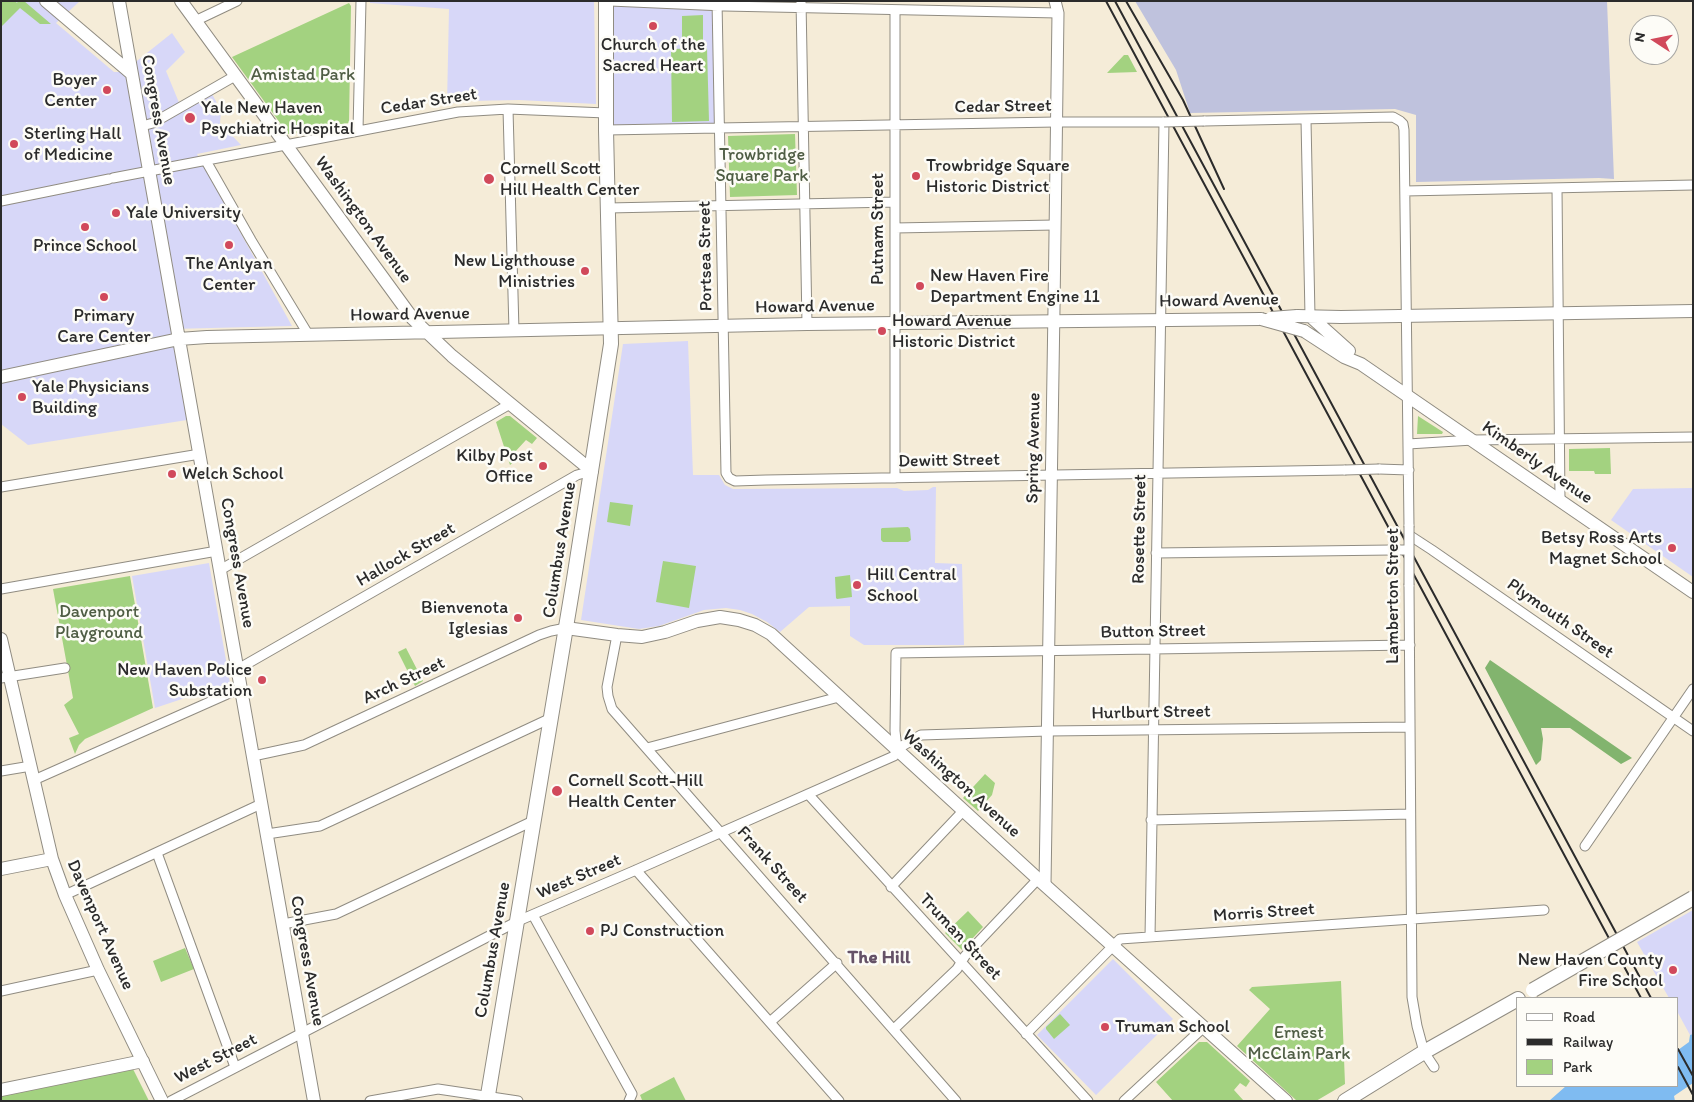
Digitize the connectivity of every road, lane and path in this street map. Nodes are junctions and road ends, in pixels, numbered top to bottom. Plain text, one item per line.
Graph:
1 (46, 1) edge
2 (119, 1) edge
3 (181, 1) edge
4 (237, 1) edge
5 (361, 1) edge
6 (606, 1) edge
7 (610, 1) edge
8 (1055, 1) edge
9 (717, 3) edge
10 (802, 4) edge
11 (895, 10) junction
12 (1058, 13) junction
13 (195, 21) junction
14 (132, 74) junction
15 (235, 76) junction
16 (508, 109) junction
17 (606, 113) junction
18 (1306, 120) junction
19 (1400, 121) joint
20 (1056, 122) junction
21 (1164, 123) junction
22 (895, 125) junction
23 (142, 126) junction
24 (803, 126) junction
25 (720, 128) junction
26 (358, 130) junction
27 (606, 130) junction
28 (285, 145) junction
29 (206, 161) junction
30 (149, 171) junction
31 (1693, 185) edge
32 (1557, 188) junction
33 (1405, 191) junction
34 (1, 201) edge
35 (894, 202) junction
36 (805, 203) junction
37 (722, 205) junction
38 (608, 208) junction
39 (1055, 225) junction
40 (895, 228) junction
41 (1693, 311) edge
42 (1559, 313) junction
43 (1304, 316) junction
44 (1407, 316) junction
45 (1261, 319) junction
46 (1160, 320) junction
47 (1054, 322) junction
48 (807, 324) junction
49 (894, 324) junction
50 (724, 327) junction
51 (611, 329) junction
52 (514, 330) junction
53 (427, 332) junction
54 (308, 334) junction
55 (179, 339) junction
56 (1362, 364) junction
57 (1, 378) edge
58 (1408, 396) junction
59 (510, 404) junction
60 (1693, 437) edge
61 (1559, 438) junction
62 (1472, 440) junction
63 (1408, 444) junction
64 (200, 454) junction
65 (1409, 470) junction
66 (592, 471) junction
67 (1157, 474) junction
68 (1051, 476) junction
69 (895, 478) junction
70 (731, 479) joint
71 (1, 487) edge
72 (1560, 500) junction
73 (1411, 533) junction
74 (1409, 550) junction
75 (217, 552) junction
76 (1156, 553) junction
77 (220, 570) junction
78 (1, 589) edge
79 (1693, 592) edge
80 (566, 628) junction
81 (617, 635) junction
82 (1, 639) edge
83 (1410, 646) junction
84 (1154, 649) junction
85 (1048, 650) junction
86 (65, 668) dead end
87 (238, 669) junction
88 (6, 677) edge
89 (241, 688) junction
90 (1693, 689) edge
91 (839, 696) junction
92 (551, 718) junction
93 (1673, 718) junction
94 (1410, 727) junction
95 (1153, 729) junction
96 (1048, 731) junction
97 (1693, 731) edge
98 (647, 748) junction
99 (897, 750) junction
100 (253, 756) junction
101 (31, 766) junction
102 (1, 771) edge
103 (34, 780) junction
104 (808, 794) junction
105 (262, 804) junction
106 (964, 810) junction
107 (1410, 814) junction
108 (535, 820) junction
109 (1151, 820) junction
110 (720, 832) junction
111 (267, 834) junction
112 (1585, 846) dead end
113 (157, 853) junction
114 (52, 859) junction
115 (1, 870) edge
116 (636, 870) junction
117 (1041, 881) junction
118 (891, 887) junction
119 (65, 895) junction
120 (1693, 898) edge
121 (1544, 910) dead end
122 (533, 915) junction
123 (1411, 919) junction
124 (518, 921) junction
125 (282, 924) junction
126 (1150, 937) junction
127 (1113, 945) junction
128 (962, 961) junction
129 (837, 963) junction
130 (98, 970) junction
131 (1, 991) edge
132 (1521, 997) edge
133 (1516, 1000) edge
134 (770, 1022) junction
135 (1204, 1027) junction
136 (894, 1029) junction
137 (302, 1033) junction
138 (1026, 1034) junction
139 (1424, 1052) junction
140 (143, 1061) junction
141 (235, 1067) junction
142 (1434, 1068) dead end
143 (1, 1090) edge
144 (488, 1099) edge
145 (630, 1099) edge
146 (162, 1101) edge
147 (171, 1101) edge
148 (314, 1101) edge
149 (370, 1101) edge
150 (518, 1101) edge
151 (839, 1101) edge
152 (956, 1101) edge
153 (1088, 1101) edge
154 (1124, 1101) edge
155 (1286, 1101) edge
156 (1344, 1101) edge

1 - 14 main road
2 - 14 main road, Congress Avenue
3 - 13 main road, Washington Avenue
4 - 13 street
5 - 26 street
6 - 17 main road, Columbus Avenue
7 - 9 street
8 - 12 street, Spring Avenue
9 - 10 street
9 - 25 street, Portsea Street
10 - 11 street
10 - 24 street
11 - 12 street
11 - 22 street, Putnam Street
12 - 20 street, Spring Avenue
13 - 15 main road, Washington Avenue
14 - 23 main road, Congress Avenue
15 - 23 street
15 - 28 main road, Washington Avenue
16 - 17 street, Cedar Street
16 - 26 street, Cedar Street
16 - 52 street
17 - 27 main road, Columbus Avenue
18 - 19 street, Cedar Street
18 - 21 street, Cedar Street, bridge
18 - 43 street
19 - 33 street, Lamberton Street
20 - 21 street, Cedar Street
20 - 22 street, Cedar Street
20 - 39 street, Spring Avenue
21 - 46 street, Rosette Street
22 - 24 street, Cedar Street
22 - 35 street, Putnam Street
23 - 30 main road, Congress Avenue
24 - 25 street, Cedar Street
24 - 36 street
25 - 27 street, Cedar Street
25 - 37 street, Portsea Street
26 - 28 street, Cedar Street
27 - 38 main road, Columbus Avenue
28 - 29 street, Cedar Street
28 - 53 main road, Washington Avenue
29 - 30 street, Cedar Street
29 - 54 street
30 - 34 street, Cedar Street
30 - 55 main road, Congress Avenue
31 - 32 street
32 - 33 street
32 - 42 street
33 - 44 street, Lamberton Street
35 - 36 street
35 - 40 street, Putnam Street
36 - 37 street
36 - 48 street
37 - 38 street
37 - 50 street, Portsea Street
38 - 51 main road, Columbus Avenue
39 - 40 street
39 - 47 street, Spring Avenue
40 - 49 street, Putnam Street
41 - 42 main road, Howard Avenue
42 - 44 main road, Howard Avenue
42 - 61 street
43 - 44 main road, Howard Avenue
43 - 45 main road, Howard Avenue, bridge
43 - 56 main road
44 - 58 street, Lamberton Street
45 - 46 main road, Howard Avenue
45 - 56 main road, bridge
46 - 47 main road, Howard Avenue
46 - 67 street, Rosette Street
47 - 49 main road, Howard Avenue
47 - 68 street, Spring Avenue
48 - 49 main road, Howard Avenue
48 - 50 main road, Howard Avenue
49 - 69 street, Putnam Street
50 - 51 main road, Howard Avenue
50 - 70 street, Portsea Street
51 - 52 main road, Howard Avenue
51 - 66 main road, Columbus Avenue
52 - 53 main road, Howard Avenue
53 - 54 main road, Howard Avenue
53 - 59 main road, Washington Avenue
54 - 55 main road, Howard Avenue
55 - 57 main road, Howard Avenue
55 - 64 main road, Congress Avenue
56 - 58 main road, Kimberly Avenue
58 - 62 main road, Kimberly Avenue
58 - 63 street, Lamberton Street
59 - 66 main road, Washington Avenue
59 - 77 street
60 - 61 street
61 - 62 street
61 - 72 street
62 - 63 street
62 - 72 main road, Kimberly Avenue
63 - 65 street, Lamberton Street
64 - 71 street
64 - 75 main road, Congress Avenue
65 - 67 street, Dewitt Street, bridge
65 - 73 street, Lamberton Street
66 - 80 main road, Columbus Avenue
66 - 87 street, Hallock Street
67 - 68 street, Dewitt Street
67 - 76 street, Rosette Street
68 - 69 street, Dewitt Street
68 - 85 street, Spring Avenue
69 - 70 street, Dewitt Street
72 - 79 main road, Kimberly Avenue
73 - 74 street, Lamberton Street, bridge
73 - 93 street, Plymouth Street
74 - 76 street, bridge
74 - 83 street, Lamberton Street, bridge
75 - 77 main road, Congress Avenue
75 - 78 street
76 - 84 street, Rosette Street
77 - 87 main road, Congress Avenue
80 - 81 main road, Washington Avenue
80 - 92 main road, Columbus Avenue
80 - 100 street, Arch Street
81 - 91 main road, Washington Avenue
81 - 98 street, Frank Street
82 - 88 main road, Davenport Avenue
83 - 84 street, Button Street
83 - 94 street, Lamberton Street
84 - 85 street, Button Street
84 - 95 street, Rosette Street
85 - 96 street, Spring Avenue
85 - 99 street, Button Street
86 - 88 street
87 - 89 main road, Congress Avenue
88 - 101 main road, Davenport Avenue
89 - 100 main road, Congress Avenue
89 - 103 street
90 - 93 street
91 - 98 street
91 - 99 main road, Washington Avenue
92 - 108 main road, Columbus Avenue
92 - 111 street
93 - 97 street, Plymouth Street
93 - 112 street
94 - 95 street, Hurlburt Street
94 - 107 street, Lamberton Street
95 - 96 street, Hurlburt Street
95 - 109 street, Rosette Street
96 - 99 street, Hurlburt Street
96 - 117 street, Spring Avenue
98 - 110 street, Frank Street
99 - 104 street, West Street
99 - 106 main road, Washington Avenue
100 - 105 main road, Congress Avenue
101 - 102 street
101 - 103 main road, Davenport Avenue
103 - 114 main road, Davenport Avenue
104 - 110 street, West Street
104 - 118 street, Truman Street
105 - 111 main road, Congress Avenue
105 - 113 street
106 - 117 main road, Washington Avenue
106 - 118 street
107 - 109 street
107 - 123 street, Lamberton Street
108 - 124 main road, Columbus Avenue
108 - 125 street
109 - 126 street, Rosette Street
110 - 116 street, West Street
110 - 129 street, Frank Street
111 - 125 main road, Congress Avenue
113 - 119 street
113 - 141 street
114 - 115 main road
114 - 119 main road, Davenport Avenue
116 - 122 street, West Street
116 - 134 street
117 - 127 main road, Washington Avenue
117 - 128 street
118 - 128 street, Truman Street
119 - 130 main road, Davenport Avenue
120 - 132 main road, bridge
121 - 123 street, Morris Street
122 - 124 street, West Street
122 - 145 street
123 - 126 street, Morris Street
123 - 139 street, Lamberton Street
124 - 137 street, West Street
124 - 144 main road, Columbus Avenue
125 - 137 main road, Congress Avenue
126 - 127 street, Morris Street
127 - 135 main road, Washington Avenue
127 - 138 street, Morris Street
128 - 136 street
128 - 138 street, Truman Street
129 - 134 street
129 - 136 street, Frank Street
130 - 131 street
130 - 140 main road, Davenport Avenue
133 - 139 main road
134 - 151 street
135 - 154 street
135 - 155 main road, Washington Avenue
136 - 152 street, Frank Street
137 - 141 street, West Street
137 - 148 main road, Congress Avenue
138 - 153 street, Truman Street
139 - 142 street, Lamberton Street
139 - 156 main road
140 - 143 main road
140 - 146 main road, Davenport Avenue
141 - 147 street, West Street
144 - 149 street
144 - 150 street

